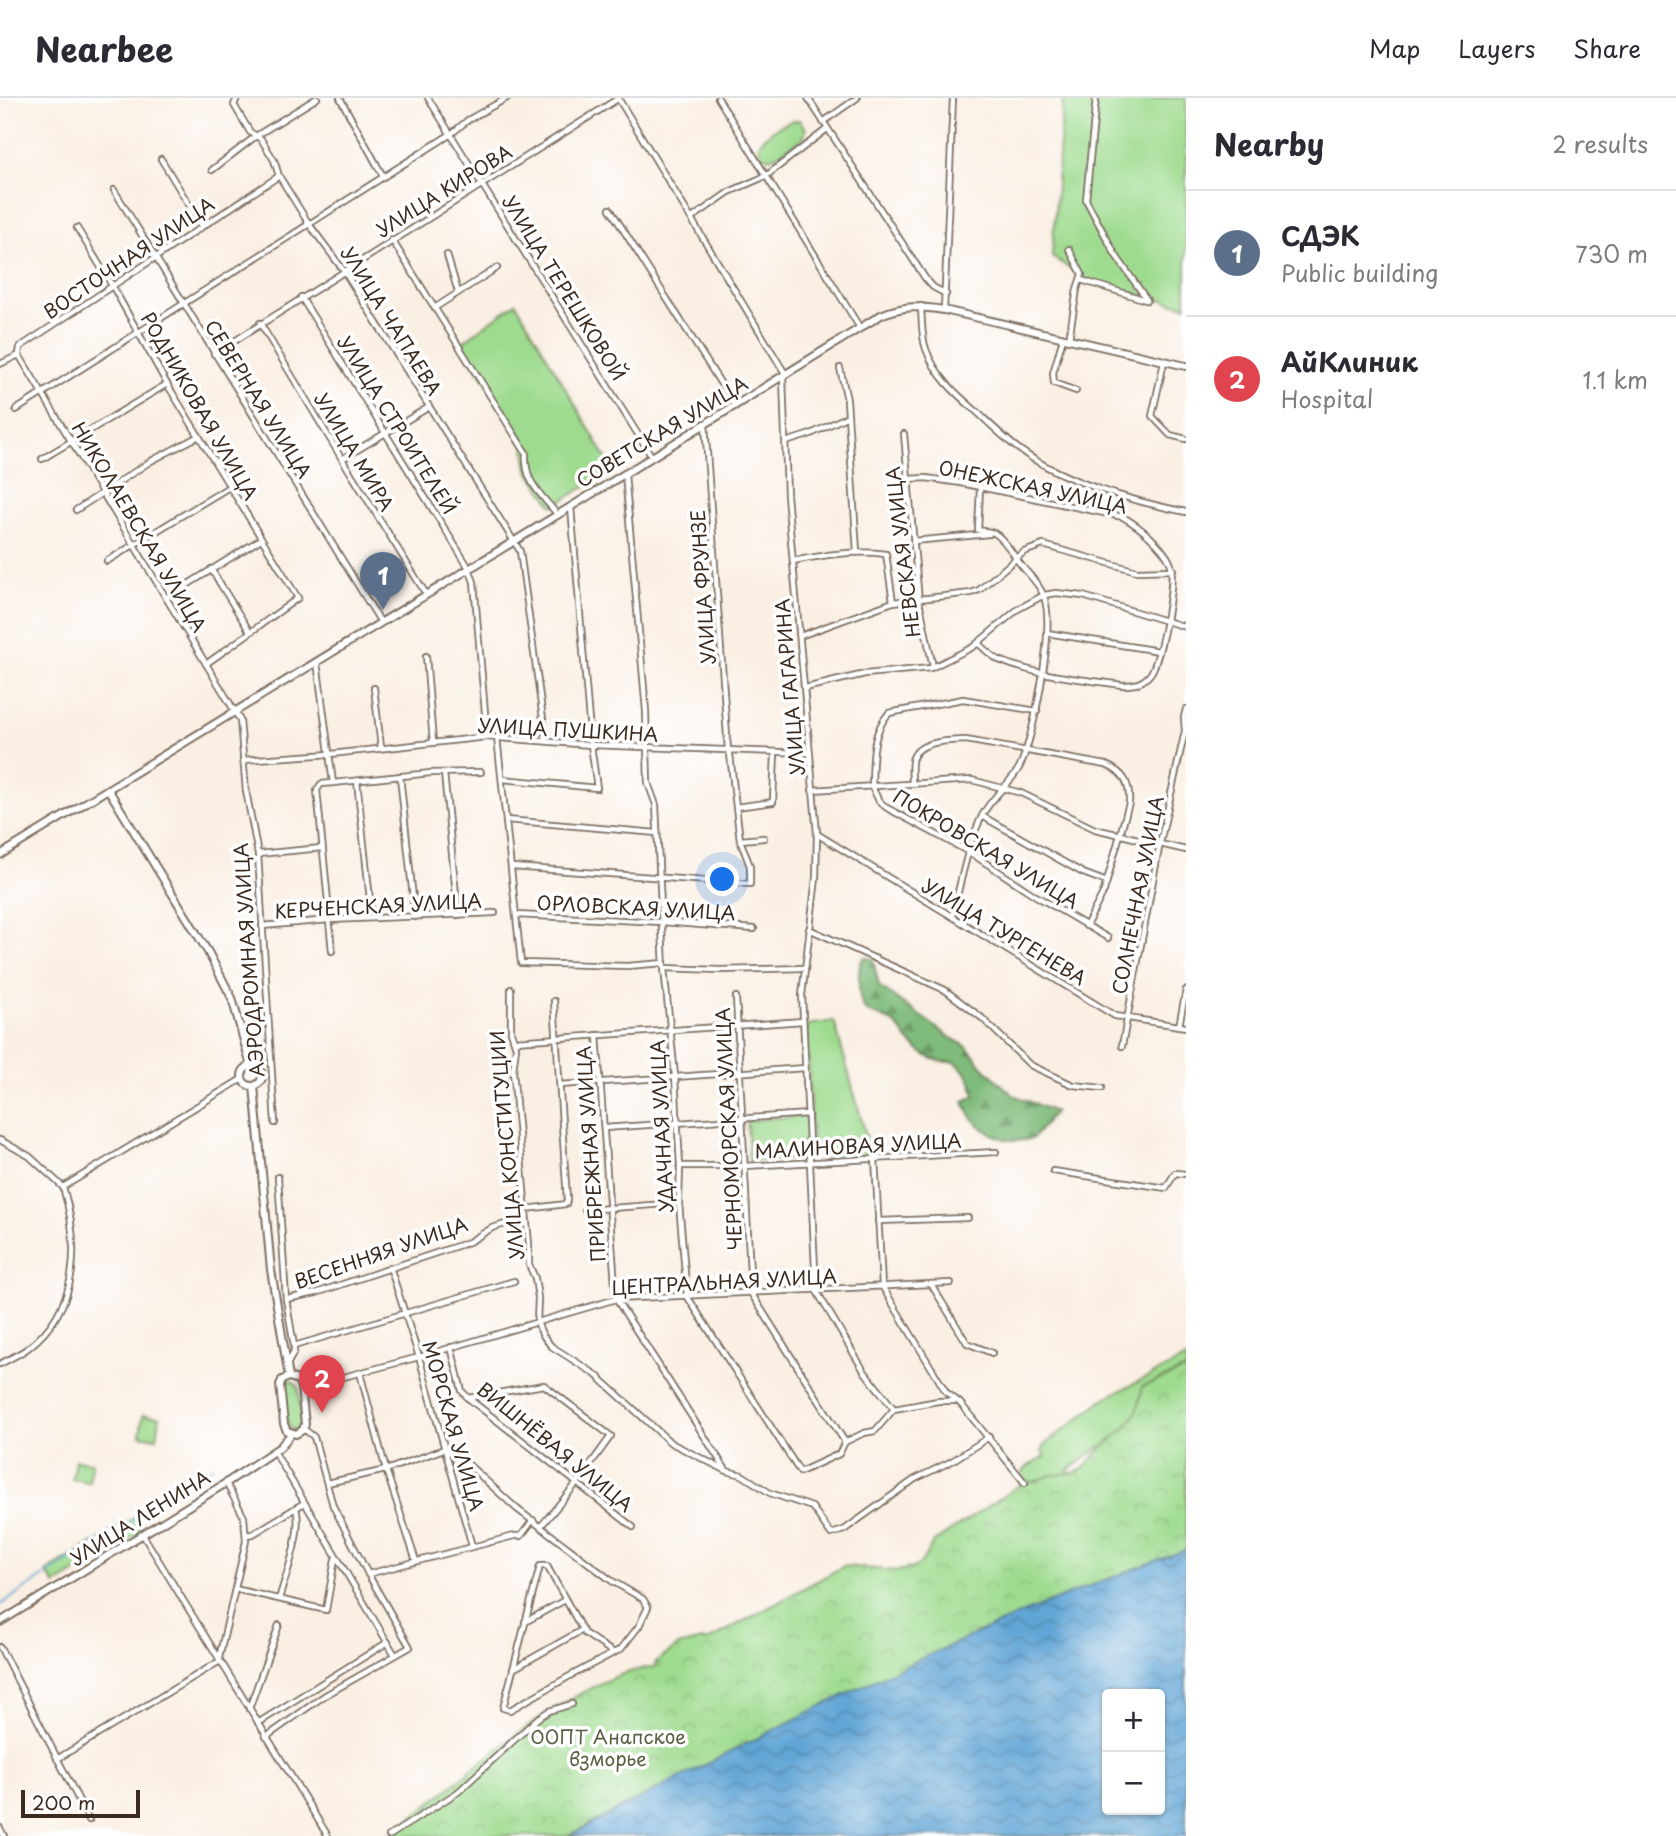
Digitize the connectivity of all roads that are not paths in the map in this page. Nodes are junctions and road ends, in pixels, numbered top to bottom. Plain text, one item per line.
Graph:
1 (237, 98) edge
2 (317, 98) edge
3 (340, 98) edge
4 (428, 98) edge
5 (508, 98) edge
6 (618, 98) edge
7 (718, 98) edge
8 (808, 98) edge
9 (857, 98) edge
10 (953, 98) edge
11 (1096, 98) edge
12 (823, 122) junction
13 (827, 129) junction
14 (450, 134) junction
15 (256, 136) junction
16 (161, 159) dead end
17 (212, 170) dead end
18 (279, 176) junction
19 (383, 176) junction
20 (766, 176) junction
21 (482, 183) junction
22 (114, 190) dead end
23 (610, 209) dead end
24 (692, 218) junction
25 (309, 224) junction
26 (202, 226) junction
27 (77, 228) dead end
28 (392, 240) junction
29 (1069, 248) dead end
30 (447, 255) dead end
31 (156, 258) junction
32 (497, 268) dead end
33 (344, 271) junction
34 (1081, 280) junction
35 (113, 287) junction
36 (458, 292) junction
37 (946, 294) junction
38 (301, 298) junction
39 (183, 303) junction
40 (921, 306) junction
41 (436, 307) junction
42 (944, 310) junction
43 (260, 323) junction
44 (860, 328) junction
45 (139, 333) junction
46 (1066, 339) junction
47 (214, 354) junction
48 (19, 355) junction
49 (1164, 362) junction
50 (0, 364) edge
51 (1186, 366) edge
52 (840, 368) dead end
53 (785, 376) junction
54 (167, 384) junction
55 (1076, 391) dead end
56 (42, 394) junction
57 (735, 406) junction
58 (429, 407) junction
59 (16, 410) dead end
60 (847, 417) junction
61 (705, 424) junction
62 (385, 434) junction
63 (904, 434) dead end
64 (199, 436) junction
65 (1186, 439) edge
66 (71, 441) junction
67 (786, 442) junction
68 (652, 457) junction
69 (42, 459) dead end
70 (342, 460) junction
71 (625, 474) junction
72 (908, 479) junction
73 (229, 487) junction
74 (980, 488) junction
75 (102, 493) junction
76 (570, 506) junction
77 (76, 510) dead end
78 (1186, 512) edge
79 (557, 514) junction
80 (995, 533) junction
81 (261, 539) junction
82 (514, 541) junction
83 (913, 541) junction
84 (134, 545) junction
85 (857, 552) junction
86 (1016, 559) junction
87 (107, 561) dead end
88 (793, 561) junction
89 (469, 568) junction
90 (211, 569) junction
91 (1173, 570) junction
92 (426, 594) junction
93 (1044, 595) junction
94 (166, 598) junction
95 (919, 601) junction
96 (893, 602) junction
97 (380, 621) junction
98 (1164, 621) junction
99 (1186, 627) edge
100 (250, 632) junction
101 (1047, 633) junction
102 (800, 636) junction
103 (978, 643) junction
104 (1159, 651) junction
105 (426, 656) dead end
106 (317, 662) junction
107 (206, 664) junction
108 (933, 667) junction
109 (1042, 671) junction
110 (374, 688) dead end
111 (805, 688) junction
112 (1186, 709) edge
113 (1037, 711) junction
114 (236, 712) junction
115 (1186, 723) edge
116 (487, 737) junction
117 (497, 737) junction
118 (546, 741) junction
119 (433, 742) junction
120 (591, 745) junction
121 (381, 747) junction
122 (648, 748) junction
123 (728, 750) junction
124 (775, 751) junction
125 (1026, 752) junction
126 (808, 753) junction
127 (331, 754) junction
128 (243, 760) junction
129 (481, 772) dead end
130 (444, 773) junction
131 (400, 776) junction
132 (502, 779) junction
133 (357, 780) junction
134 (333, 783) junction
135 (912, 784) junction
136 (872, 787) junction
137 (1006, 788) junction
138 (108, 789) junction
139 (812, 790) junction
140 (736, 807) junction
141 (982, 816) junction
142 (506, 820) junction
143 (657, 833) junction
144 (817, 834) junction
145 (1121, 836) junction
146 (764, 838) dead end
147 (740, 840) junction
148 (1160, 843) junction
149 (322, 848) junction
150 (1186, 850) edge
151 (969, 852) junction
152 (258, 854) junction
153 (0, 855) edge
154 (512, 867) junction
155 (660, 876) junction
156 (1107, 882) junction
157 (330, 912) dead end
158 (495, 913) dead end
159 (458, 915) junction
160 (516, 915) junction
161 (415, 916) junction
162 (952, 916) junction
163 (372, 918) junction
164 (329, 920) junction
165 (662, 922) junction
166 (262, 926) junction
167 (1086, 926) junction
168 (754, 929) dead end
169 (808, 929) junction
170 (1108, 938) dead end
171 (332, 951) dead end
172 (664, 965) junction
173 (804, 968) junction
174 (511, 989) dead end
175 (1186, 990) edge
176 (736, 997) dead end
177 (554, 1001) dead end
178 (1126, 1019) junction
179 (803, 1021) junction
180 (737, 1025) junction
181 (1179, 1026) junction
182 (1186, 1027) edge
183 (670, 1029) junction
184 (597, 1035) junction
185 (556, 1037) junction
186 (515, 1041) junction
187 (1122, 1046) dead end
188 (251, 1066) junction
189 (804, 1068) junction
190 (740, 1073) junction
191 (675, 1076) junction
192 (242, 1079) junction
193 (600, 1083) junction
194 (560, 1085) junction
195 (254, 1086) junction
196 (1102, 1088) dead end
197 (808, 1114) junction
198 (742, 1118) junction
199 (677, 1122) junction
200 (275, 1123) dead end
201 (604, 1128) junction
202 (0, 1140) edge
203 (996, 1152) dead end
204 (875, 1158) junction
205 (810, 1163) junction
206 (680, 1166) junction
207 (745, 1166) junction
208 (1053, 1171) dead end
209 (1186, 1174) edge
210 (278, 1177) dead end
211 (63, 1187) junction
212 (679, 1203) junction
213 (526, 1209) junction
214 (609, 1209) junction
215 (585, 1210) dead end
216 (525, 1218) junction
217 (968, 1218) dead end
218 (878, 1221) junction
219 (390, 1267) junction
220 (514, 1281) dead end
221 (951, 1283) dead end
222 (931, 1284) junction
223 (882, 1286) junction
224 (816, 1290) junction
225 (751, 1293) junction
226 (687, 1296) junction
227 (286, 1299) junction
228 (616, 1299) junction
229 (406, 1312) junction
230 (537, 1322) junction
231 (294, 1346) junction
232 (451, 1347) junction
233 (992, 1353) dead end
234 (419, 1357) junction
235 (0, 1364) edge
236 (287, 1365) junction
237 (360, 1373) junction
238 (289, 1377) junction
239 (302, 1391) junction
240 (468, 1398) junction
241 (956, 1401) junction
242 (894, 1409) junction
243 (304, 1428) junction
244 (292, 1433) junction
245 (989, 1437) junction
246 (845, 1443) junction
247 (444, 1449) junction
248 (274, 1451) junction
249 (386, 1469) junction
250 (727, 1471) junction
251 (226, 1483) junction
252 (327, 1483) junction
253 (577, 1483) junction
254 (1025, 1483) dead end
255 (303, 1503) junction
256 (296, 1508) junction
257 (533, 1520) junction
258 (541, 1526) junction
259 (633, 1527) dead end
260 (143, 1535) junction
261 (246, 1535) junction
262 (472, 1546) junction
263 (336, 1558) junction
264 (416, 1561) junction
265 (368, 1574) junction
266 (235, 1589) junction
267 (279, 1599) junction
268 (565, 1600) junction
269 (0, 1622) edge
270 (525, 1622) junction
271 (279, 1625) dead end
272 (582, 1630) junction
273 (388, 1642) junction
274 (0, 1647) edge
275 (614, 1653) junction
276 (395, 1655) junction
277 (219, 1660) junction
278 (512, 1670) junction
279 (572, 1704) dead end
280 (249, 1709) junction
281 (258, 1723) junction
282 (266, 1737) junction
283 (57, 1759) junction
284 (89, 1821) dead end
285 (0, 1828) edge
286 (4, 1836) edge
287 (328, 1836) edge
288 (389, 1836) edge

1 - 15 street, УЛИЦА ЧАПАЕВА
2 - 15 street
3 - 19 street
4 - 14 street, УЛИЦА ТЕРЕШКОВОЙ
5 - 14 street
6 - 21 street, УЛИЦА КИРОВА
6 - 24 street, УЛИЦА ГАГАРИНА
7 - 20 street
8 - 12 street
9 - 12 street
10 - 37 street
11 - 34 street
12 - 13 street
13 - 20 street
13 - 37 street
14 - 19 street
14 - 21 street, УЛИЦА ТЕРЕШКОВОЙ
15 - 17 street
15 - 18 street, УЛИЦА ЧАПАЕВА
16 - 26 street
18 - 25 street, УЛИЦА ЧАПАЕВА
18 - 26 street, ВОСТОЧНАЯ УЛИЦА
19 - 25 street
20 - 24 street
20 - 44 street
21 - 28 street, УЛИЦА КИРОВА
21 - 68 street, УЛИЦА ТЕРЕШКОВОЙ
22 - 31 street, СЕВЕРНАЯ УЛИЦА
23 - 57 street
24 - 53 street, УЛИЦА ГАГАРИНА
25 - 33 street, УЛИЦА ЧАПАЕВА
25 - 39 street
26 - 31 street, ВОСТОЧНАЯ УЛИЦА
27 - 35 street, РОДНИКОВАЯ УЛИЦА
28 - 33 street, УЛИЦА КИРОВА
28 - 41 street
29 - 34 street
30 - 36 street
31 - 35 street, ВОСТОЧНАЯ УЛИЦА
31 - 39 street, СЕВЕРНАЯ УЛИЦА
32 - 36 street
33 - 38 street, УЛИЦА КИРОВА
33 - 58 street, УЛИЦА ЧАПАЕВА
34 - 46 street
35 - 45 street, РОДНИКОВАЯ УЛИЦА
35 - 48 street, ВОСТОЧНАЯ УЛИЦА
36 - 41 street
37 - 42 street
38 - 43 street, УЛИЦА КИРОВА
38 - 62 street, УЛИЦА СТРОИТЕЛЕЙ
39 - 45 street
39 - 47 street, СЕВЕРНАЯ УЛИЦА
40 - 42 main road, СОВЕТСКАЯ УЛИЦА
40 - 44 main road, СОВЕТСКАЯ УЛИЦА
40 - 78 street
41 - 79 street
42 - 46 main road, СОВЕТСКАЯ УЛИЦА
43 - 47 street, УЛИЦА КИРОВА
43 - 70 street, УЛИЦА МИРА
44 - 53 main road, СОВЕТСКАЯ УЛИЦА
45 - 54 street, РОДНИКОВАЯ УЛИЦА
45 - 56 street
46 - 49 main road, СОВЕТСКАЯ УЛИЦА
46 - 55 street
47 - 97 street, СЕВЕРНАЯ УЛИЦА
48 - 50 street, ВОСТОЧНАЯ УЛИЦА
48 - 56 street, НИКОЛАЕВСКАЯ УЛИЦА
49 - 51 main road, СОВЕТСКАЯ УЛИЦА
49 - 65 street
52 - 60 street
53 - 57 main road, СОВЕТСКАЯ УЛИЦА
53 - 67 street, УЛИЦА ГАГАРИНА
54 - 64 street, РОДНИКОВАЯ УЛИЦА
54 - 66 street
56 - 59 street
56 - 66 street, НИКОЛАЕВСКАЯ УЛИЦА
57 - 61 main road, СОВЕТСКАЯ УЛИЦА
58 - 62 street
58 - 82 street, УЛИЦА ЧАПАЕВА
60 - 67 street
60 - 85 street
61 - 68 main road, СОВЕТСКАЯ УЛИЦА
61 - 123 street, УЛИЦА ФРУНЗЕ
62 - 70 street
62 - 89 street, УЛИЦА СТРОИТЕЛЕЙ
63 - 72 street, НЕВСКАЯ УЛИЦА
64 - 73 street, РОДНИКОВАЯ УЛИЦА
64 - 75 street
66 - 69 street
66 - 75 street, НИКОЛАЕВСКАЯ УЛИЦА
67 - 88 street, УЛИЦА ГАГАРИНА
68 - 71 main road, СОВЕТСКАЯ УЛИЦА
70 - 92 street, УЛИЦА МИРА
71 - 76 main road, СОВЕТСКАЯ УЛИЦА
71 - 122 street
72 - 74 street, ОНЕЖСКАЯ УЛИЦА
72 - 83 street, НЕВСКАЯ УЛИЦА
73 - 81 street, РОДНИКОВАЯ УЛИЦА
73 - 84 street
74 - 80 street
74 - 91 street, ОНЕЖСКАЯ УЛИЦА
75 - 77 street
75 - 84 street, НИКОЛАЕВСКАЯ УЛИЦА
76 - 79 main road, СОВЕТСКАЯ УЛИЦА
76 - 120 street
79 - 82 main road, СОВЕТСКАЯ УЛИЦА
80 - 83 street
80 - 86 street
81 - 90 street
81 - 100 street, РОДНИКОВАЯ УЛИЦА
82 - 89 main road, СОВЕТСКАЯ УЛИЦА
82 - 118 street, УЛИЦА ЧАПАЕВА
83 - 95 street, НЕВСКАЯ УЛИЦА
84 - 87 street
84 - 94 street, НИКОЛАЕВСКАЯ УЛИЦА
85 - 88 street
85 - 96 street
86 - 91 street
86 - 93 street
86 - 95 street
88 - 102 street, УЛИЦА ГАГАРИНА
89 - 92 main road, СОВЕТСКАЯ УЛИЦА
89 - 116 street
90 - 94 street
90 - 100 street
91 - 98 street
92 - 97 main road, СОВЕТСКАЯ УЛИЦА
93 - 98 street
93 - 101 street
93 - 103 street
94 - 107 street, НИКОЛАЕВСКАЯ УЛИЦА
95 - 96 street
95 - 108 street, НЕВСКАЯ УЛИЦА
96 - 102 street
97 - 106 main road, СОВЕТСКАЯ УЛИЦА
98 - 99 street
98 - 104 street
100 - 107 street
101 - 104 street
101 - 109 street
102 - 111 street, УЛИЦА ГАГАРИНА
103 - 108 street
103 - 109 street
104 - 109 street
105 - 119 street
106 - 114 main road, СОВЕТСКАЯ УЛИЦА
106 - 127 street
107 - 114 street, НИКОЛАЕВСКАЯ УЛИЦА
108 - 111 street
109 - 113 street
110 - 121 street
111 - 126 street, УЛИЦА ГАГАРИНА
112 - 115 street, СОЛНЕЧНАЯ УЛИЦА
113 - 125 street
113 - 136 street, ПОКРОВСКАЯ УЛИЦА
114 - 128 street, АЭРОДРОМНАЯ УЛИЦА
114 - 138 main road, СОВЕТСКАЯ УЛИЦА
115 - 148 street, СОЛНЕЧНАЯ УЛИЦА
116 - 117 street, УЛИЦА ПУШКИНА
116 - 119 street, УЛИЦА ПУШКИНА
117 - 118 street, УЛИЦА ПУШКИНА
117 - 132 street
118 - 120 street, УЛИЦА ПУШКИНА
119 - 121 street, УЛИЦА ПУШКИНА
120 - 122 street, УЛИЦА ПУШКИНА
120 - 132 street
121 - 127 street, УЛИЦА ПУШКИНА
122 - 123 street, УЛИЦА ПУШКИНА
122 - 143 street, УДАЧНАЯ УЛИЦА
123 - 124 street, УЛИЦА ПУШКИНА
123 - 140 street, УЛИЦА ФРУНЗЕ
124 - 126 street, УЛИЦА ПУШКИНА
124 - 140 street
125 - 135 street
125 - 137 street
125 - 145 street
126 - 139 street, УЛИЦА ГАГАРИНА
127 - 128 street, УЛИЦА ПУШКИНА
127 - 134 street
128 - 152 street, АЭРОДРОМНАЯ УЛИЦА
129 - 130 street
130 - 131 street
130 - 159 street
131 - 133 street
131 - 161 street
132 - 142 street
133 - 134 street
133 - 163 street
134 - 149 street
135 - 136 street
135 - 137 street
136 - 139 street
136 - 151 street, ПОКРОВСКАЯ УЛИЦА
137 - 141 street
137 - 145 street
138 - 153 main road, СОВЕТСКАЯ УЛИЦА
138 - 188 main road
139 - 144 street, УЛИЦА ГАГАРИНА
140 - 147 street, УЛИЦА ФРУНЗЕ
141 - 151 street
141 - 156 street
142 - 143 street
142 - 154 street
143 - 155 street, УДАЧНАЯ УЛИЦА
144 - 162 street, УЛИЦА ТУРГЕНЕВА
144 - 169 street, УЛИЦА ГАГАРИНА
145 - 148 street
145 - 156 street
146 - 147 street
147 - 155 street, УЛИЦА ФРУНЗЕ
148 - 150 street
148 - 178 street, СОЛНЕЧНАЯ УЛИЦА
149 - 152 street
149 - 157 street
151 - 162 street
151 - 167 street, ПОКРОВСКАЯ УЛИЦА
152 - 166 street, АЭРОДРОМНАЯ УЛИЦА
154 - 155 street
154 - 160 street
155 - 165 street, УДАЧНАЯ УЛИЦА
156 - 167 street
158 - 159 street, КЕРЧЕНСКАЯ УЛИЦА
159 - 161 street, КЕРЧЕНСКАЯ УЛИЦА
160 - 165 street, ОРЛОВСКАЯ УЛИЦА
160 - 172 street
161 - 163 street, КЕРЧЕНСКАЯ УЛИЦА
162 - 178 street, УЛИЦА ТУРГЕНЕВА
163 - 164 street, КЕРЧЕНСКАЯ УЛИЦА
164 - 166 street, КЕРЧЕНСКАЯ УЛИЦА
164 - 171 street
165 - 168 street, ОРЛОВСКАЯ УЛИЦА
165 - 172 street, УДАЧНАЯ УЛИЦА
166 - 200 street, АЭРОДРОМНАЯ УЛИЦА
167 - 170 street, ПОКРОВСКАЯ УЛИЦА
169 - 173 street, УЛИЦА ГАГАРИНА
169 - 196 street
172 - 173 street
172 - 183 street, УДАЧНАЯ УЛИЦА
173 - 179 street, УЛИЦА ГАГАРИНА
174 - 186 street, УЛИЦА КОНСТИТУЦИИ
175 - 181 street
176 - 180 street, ЧЕРНОМОРСКАЯ УЛИЦА
177 - 185 street
178 - 181 street, УЛИЦА ТУРГЕНЕВА
178 - 187 street, СОЛНЕЧНАЯ УЛИЦА
179 - 180 street
179 - 189 street, УЛИЦА ГАГАРИНА
180 - 183 street
180 - 190 street, ЧЕРНОМОРСКАЯ УЛИЦА
181 - 182 street, УЛИЦА ТУРГЕНЕВА
183 - 184 street
183 - 191 street, УДАЧНАЯ УЛИЦА
184 - 185 street
184 - 193 street, ПРИБРЕЖНАЯ УЛИЦА
185 - 186 street
185 - 194 street
186 - 213 street, УЛИЦА КОНСТИТУЦИИ
188 - 192 main road
188 - 195 main road
189 - 190 street
189 - 197 street, УЛИЦА ГАГАРИНА
190 - 191 street
190 - 198 street, ЧЕРНОМОРСКАЯ УЛИЦА
191 - 193 street
191 - 199 street, УДАЧНАЯ УЛИЦА
192 - 195 main road
192 - 211 street
193 - 194 street
193 - 201 street, ПРИБРЕЖНАЯ УЛИЦА
194 - 213 street
195 - 236 main road
197 - 198 street
197 - 205 street, УЛИЦА ГАГАРИНА
198 - 199 street
198 - 207 street, ЧЕРНОМОРСКАЯ УЛИЦА
199 - 201 street
199 - 206 street, УДАЧНАЯ УЛИЦА
201 - 214 street, ПРИБРЕЖНАЯ УЛИЦА
202 - 211 street
203 - 204 street, МАЛИНОВАЯ УЛИЦА
204 - 205 street, МАЛИНОВАЯ УЛИЦА
204 - 218 street
205 - 207 street, МАЛИНОВАЯ УЛИЦА
205 - 224 street, УЛИЦА ГАГАРИНА
206 - 207 street, МАЛИНОВАЯ УЛИЦА
206 - 212 street, УДАЧНАЯ УЛИЦА
207 - 225 street, ЧЕРНОМОРСКАЯ УЛИЦА
208 - 209 street
210 - 227 street
211 - 235 street
212 - 214 street
212 - 226 street, УДАЧНАЯ УЛИЦА
213 - 216 street, УЛИЦА КОНСТИТУЦИИ
214 - 215 street
214 - 228 street, ПРИБРЕЖНАЯ УЛИЦА
216 - 219 street, ВЕСЕННЯЯ УЛИЦА
216 - 230 street, УЛИЦА КОНСТИТУЦИИ
217 - 218 street
218 - 223 street
219 - 227 street, ВЕСЕННЯЯ УЛИЦА
219 - 229 street, МОРСКАЯ УЛИЦА
220 - 229 street
221 - 222 street, ЦЕНТРАЛЬНАЯ УЛИЦА
222 - 223 street, ЦЕНТРАЛЬНАЯ УЛИЦА
222 - 233 street
223 - 224 street, ЦЕНТРАЛЬНАЯ УЛИЦА
223 - 241 street
224 - 225 street, ЦЕНТРАЛЬНАЯ УЛИЦА
224 - 242 street
225 - 226 street, ЦЕНТРАЛЬНАЯ УЛИЦА
225 - 246 street, ЧЕРНОМОРСКАЯ УЛИЦА
226 - 228 street, ЦЕНТРАЛЬНАЯ УЛИЦА
226 - 246 street, УДАЧНАЯ УЛИЦА
227 - 231 street
228 - 230 street, ЦЕНТРАЛЬНАЯ УЛИЦА
228 - 250 street, ПРИБРЕЖНАЯ УЛИЦА
229 - 231 street
229 - 234 street, МОРСКАЯ УЛИЦА
230 - 232 street, ЦЕНТРАЛЬНАЯ УЛИЦА
230 - 250 street
231 - 236 street
232 - 234 street, ЦЕНТРАЛЬНАЯ УЛИЦА
232 - 240 street, ВИШНЁВАЯ УЛИЦА
234 - 237 street, ЦЕНТРАЛЬНАЯ УЛИЦА
234 - 247 street, МОРСКАЯ УЛИЦА
236 - 238 main road
237 - 239 street, ЦЕНТРАЛЬНАЯ УЛИЦА
237 - 249 street
238 - 239 main road
238 - 244 main road
239 - 243 main road
240 - 253 street, ВИШНЁВАЯ УЛИЦА
240 - 253 street
241 - 242 street
241 - 245 street
242 - 246 street
243 - 244 main road
243 - 252 street
244 - 248 main road, УЛИЦА ЛЕНИНА
245 - 250 street
245 - 254 street
247 - 249 street
247 - 257 street
247 - 262 street, МОРСКАЯ УЛИЦА
248 - 251 main road, УЛИЦА ЛЕНИНА
248 - 255 street
249 - 252 street
249 - 264 street
251 - 260 main road, УЛИЦА ЛЕНИНА
251 - 261 street
252 - 265 street
253 - 258 street
253 - 259 street, ВИШНЁВАЯ УЛИЦА
255 - 256 street
255 - 263 street
256 - 261 street
256 - 267 street
257 - 258 street
257 - 262 street
258 - 275 street
260 - 269 main road, УЛИЦА ЛЕНИНА
260 - 277 street
261 - 266 street
262 - 264 street
263 - 267 street
263 - 273 street
264 - 265 street
265 - 276 street
266 - 267 street
266 - 277 street
268 - 270 street
268 - 270 street
268 - 272 street
270 - 278 street
271 - 280 street
272 - 275 street
272 - 278 street
273 - 276 street
273 - 281 street
274 - 283 street
275 - 278 street
276 - 282 street
277 - 280 street
277 - 283 street
279 - 288 street
280 - 281 street
281 - 282 street
282 - 287 street
283 - 284 street
285 - 286 street

